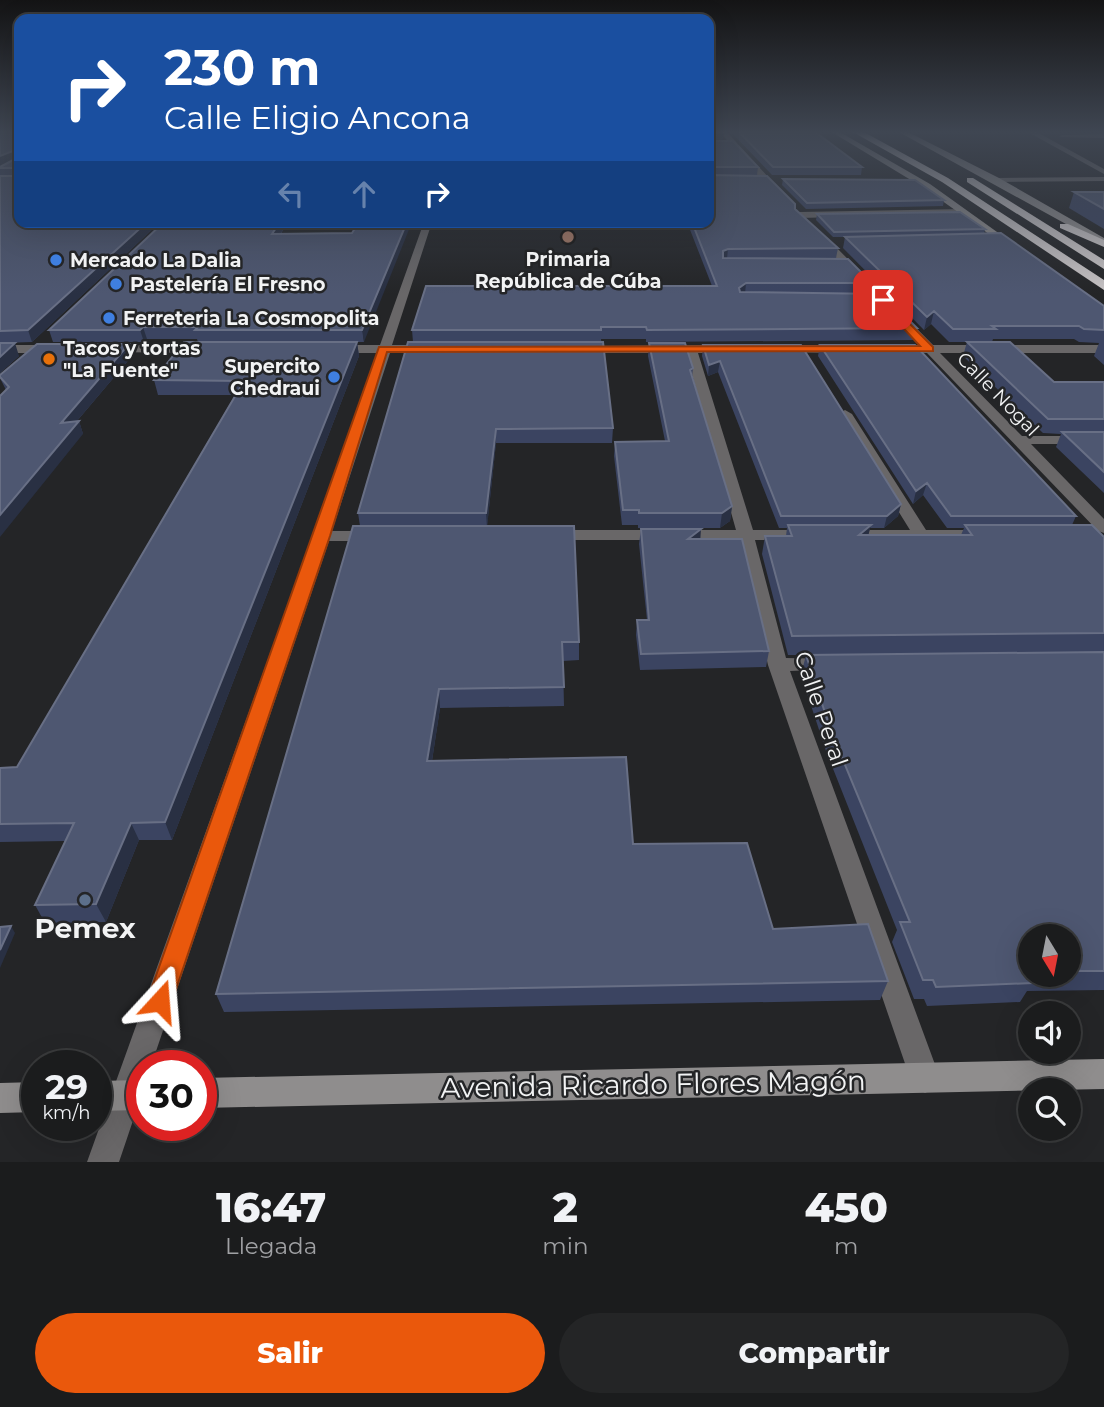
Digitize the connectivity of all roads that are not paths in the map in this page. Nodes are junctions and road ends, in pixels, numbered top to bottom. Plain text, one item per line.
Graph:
1 (766, 185) edge
2 (925, 185) edge
3 (952, 185) edge
4 (980, 185) edge
5 (987, 185) edge
6 (1005, 185) edge
7 (961, 190) junction
8 (962, 211) junction
9 (799, 215) junction
10 (426, 228) edge
11 (988, 239) edge
12 (1002, 239) junction
13 (827, 243) junction
14 (840, 243) edge
15 (1104, 243) edge
16 (1025, 256) edge
17 (834, 264) edge
18 (847, 264) junction
19 (1104, 265) edge
20 (1104, 286) edge
21 (1083, 289) edge
22 (1104, 299) edge
23 (869, 300) edge
24 (883, 300) junction
25 (0, 349) edge
26 (64, 349) edge
27 (92, 349) edge
28 (217, 349) edge
29 (328, 349) edge
30 (383, 349) junction
31 (438, 349) edge
32 (563, 349) edge
33 (691, 349) junction
34 (741, 349) edge
35 (766, 349) edge
36 (859, 349) edge
37 (887, 349) edge
38 (929, 349) junction
39 (1104, 349) edge
40 (833, 395) edge
41 (1018, 440) junction
42 (1104, 440) edge
43 (1100, 533) edge
44 (527, 535) edge
45 (746, 535) junction
46 (922, 535) junction
47 (1000, 535) edge
48 (322, 536) junction
49 (390, 536) edge
50 (846, 664) edge
51 (778, 665) junction
52 (1104, 1074) edge
53 (925, 1078) junction
54 (217, 1093) edge
55 (121, 1095) edge
56 (21, 1097) edge
57 (0, 1098) edge
58 (103, 1162) edge

1 - 9 street, Calle Nogal
2 - 8 main road
3 - 7 highway
4 - 19 highway
5 - 15 highway
6 - 15 main road
7 - 12 highway
7 - 20 highway
8 - 9 street
8 - 12 main road
9 - 13 street, Calle Nogal
10 - 30 street
11 - 12 street
12 - 16 main road
13 - 14 street
13 - 18 street, Calle Nogal
17 - 18 street
18 - 24 street, Calle Nogal
21 - 22 highway
23 - 24 street
24 - 38 street, Calle Nogal
25 - 26 street
27 - 28 street
29 - 30 street
30 - 31 street
30 - 48 street
32 - 33 street
33 - 34 street
33 - 45 street, Calle Peral
35 - 36 street
37 - 38 street
38 - 39 street
38 - 41 street, Calle Nogal
40 - 46 street
41 - 42 street
41 - 43 street, Calle Nogal
44 - 45 street
45 - 46 street
45 - 51 street, Calle Peral
46 - 47 street
48 - 49 street
48 - 55 street
50 - 51 street
51 - 53 street, Calle Peral
52 - 53 main road, Avenida Ricardo Flores Magón
53 - 54 main road, Avenida Ricardo Flores Magón
55 - 58 street
56 - 57 main road

